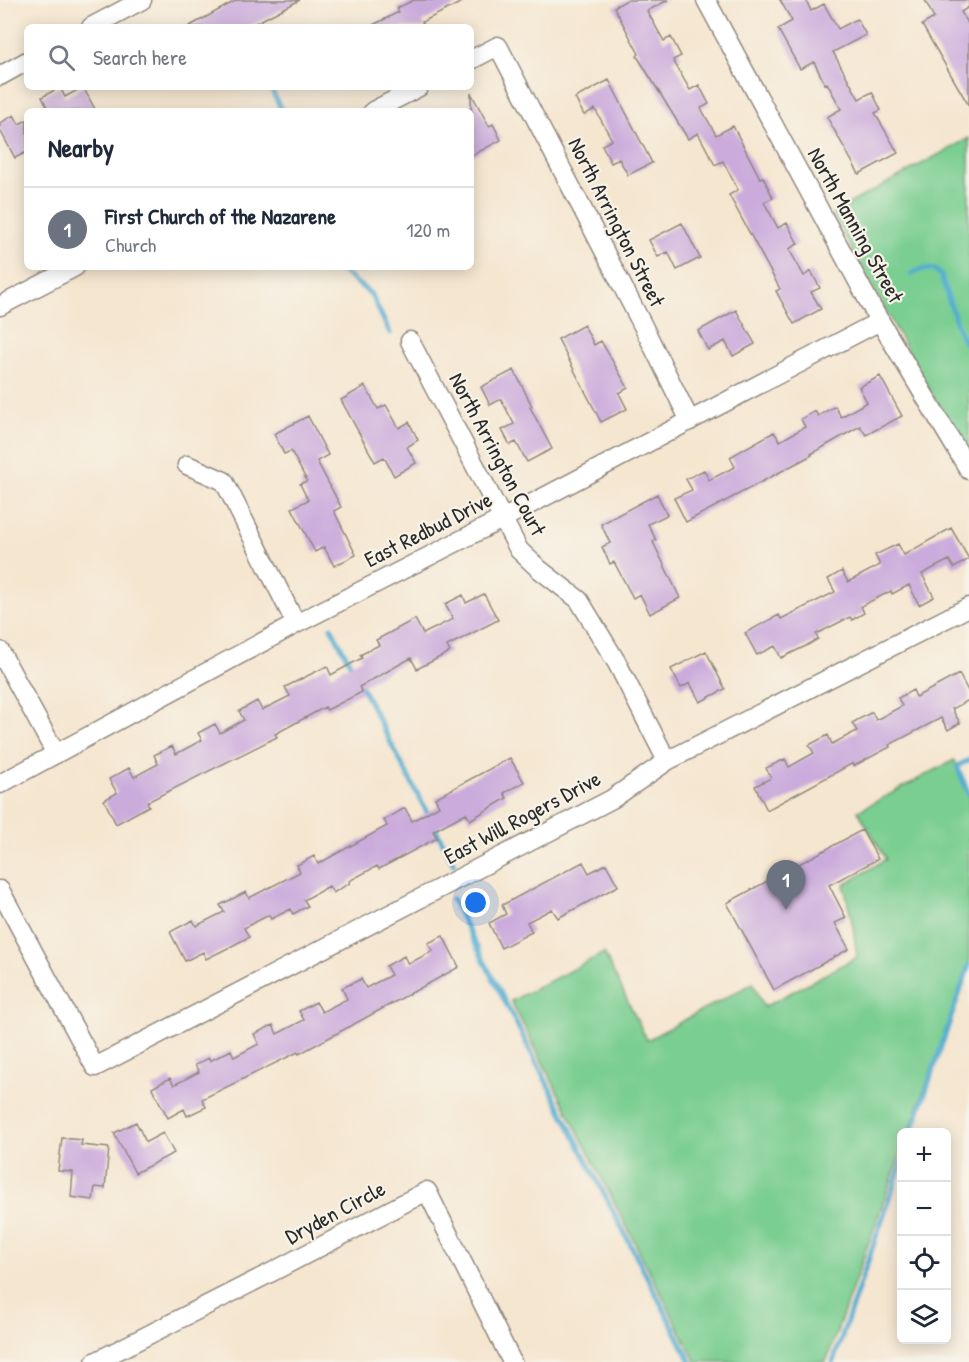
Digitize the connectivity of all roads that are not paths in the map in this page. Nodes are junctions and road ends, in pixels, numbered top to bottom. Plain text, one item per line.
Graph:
1 (142, 0) edge
2 (706, 0) edge
3 (97, 24) edge
4 (474, 58) edge
5 (24, 64) edge
6 (0, 76) edge
7 (413, 90) edge
8 (379, 108) edge
9 (69, 270) edge
10 (0, 306) edge
11 (880, 321) junction
12 (410, 341) dead end
13 (690, 421) junction
14 (187, 465) dead end
15 (969, 470) edge
16 (504, 518) junction
17 (969, 607) edge
18 (296, 624) junction
19 (0, 651) edge
20 (56, 754) junction
21 (668, 761) junction
22 (0, 784) edge
23 (0, 890) edge
24 (95, 1362) edge
25 (512, 1362) edge

1 - 3 street
2 - 11 street, North Manning Street
4 - 13 street, North Arrington Street
5 - 6 street
7 - 8 street
9 - 10 street
11 - 13 street, East Redbud Drive
11 - 15 street, North Manning Street
12 - 16 street, North Arrington Court
13 - 16 street, East Redbud Drive
14 - 18 street
16 - 18 street, East Redbud Drive
16 - 21 street, North Arrington Court
17 - 21 street, East Will Rogers Drive
18 - 20 street, East Redbud Drive
19 - 20 street
20 - 22 street, East Redbud Drive
21 - 23 street, East Will Rogers Drive
24 - 25 street, Dryden Circle

